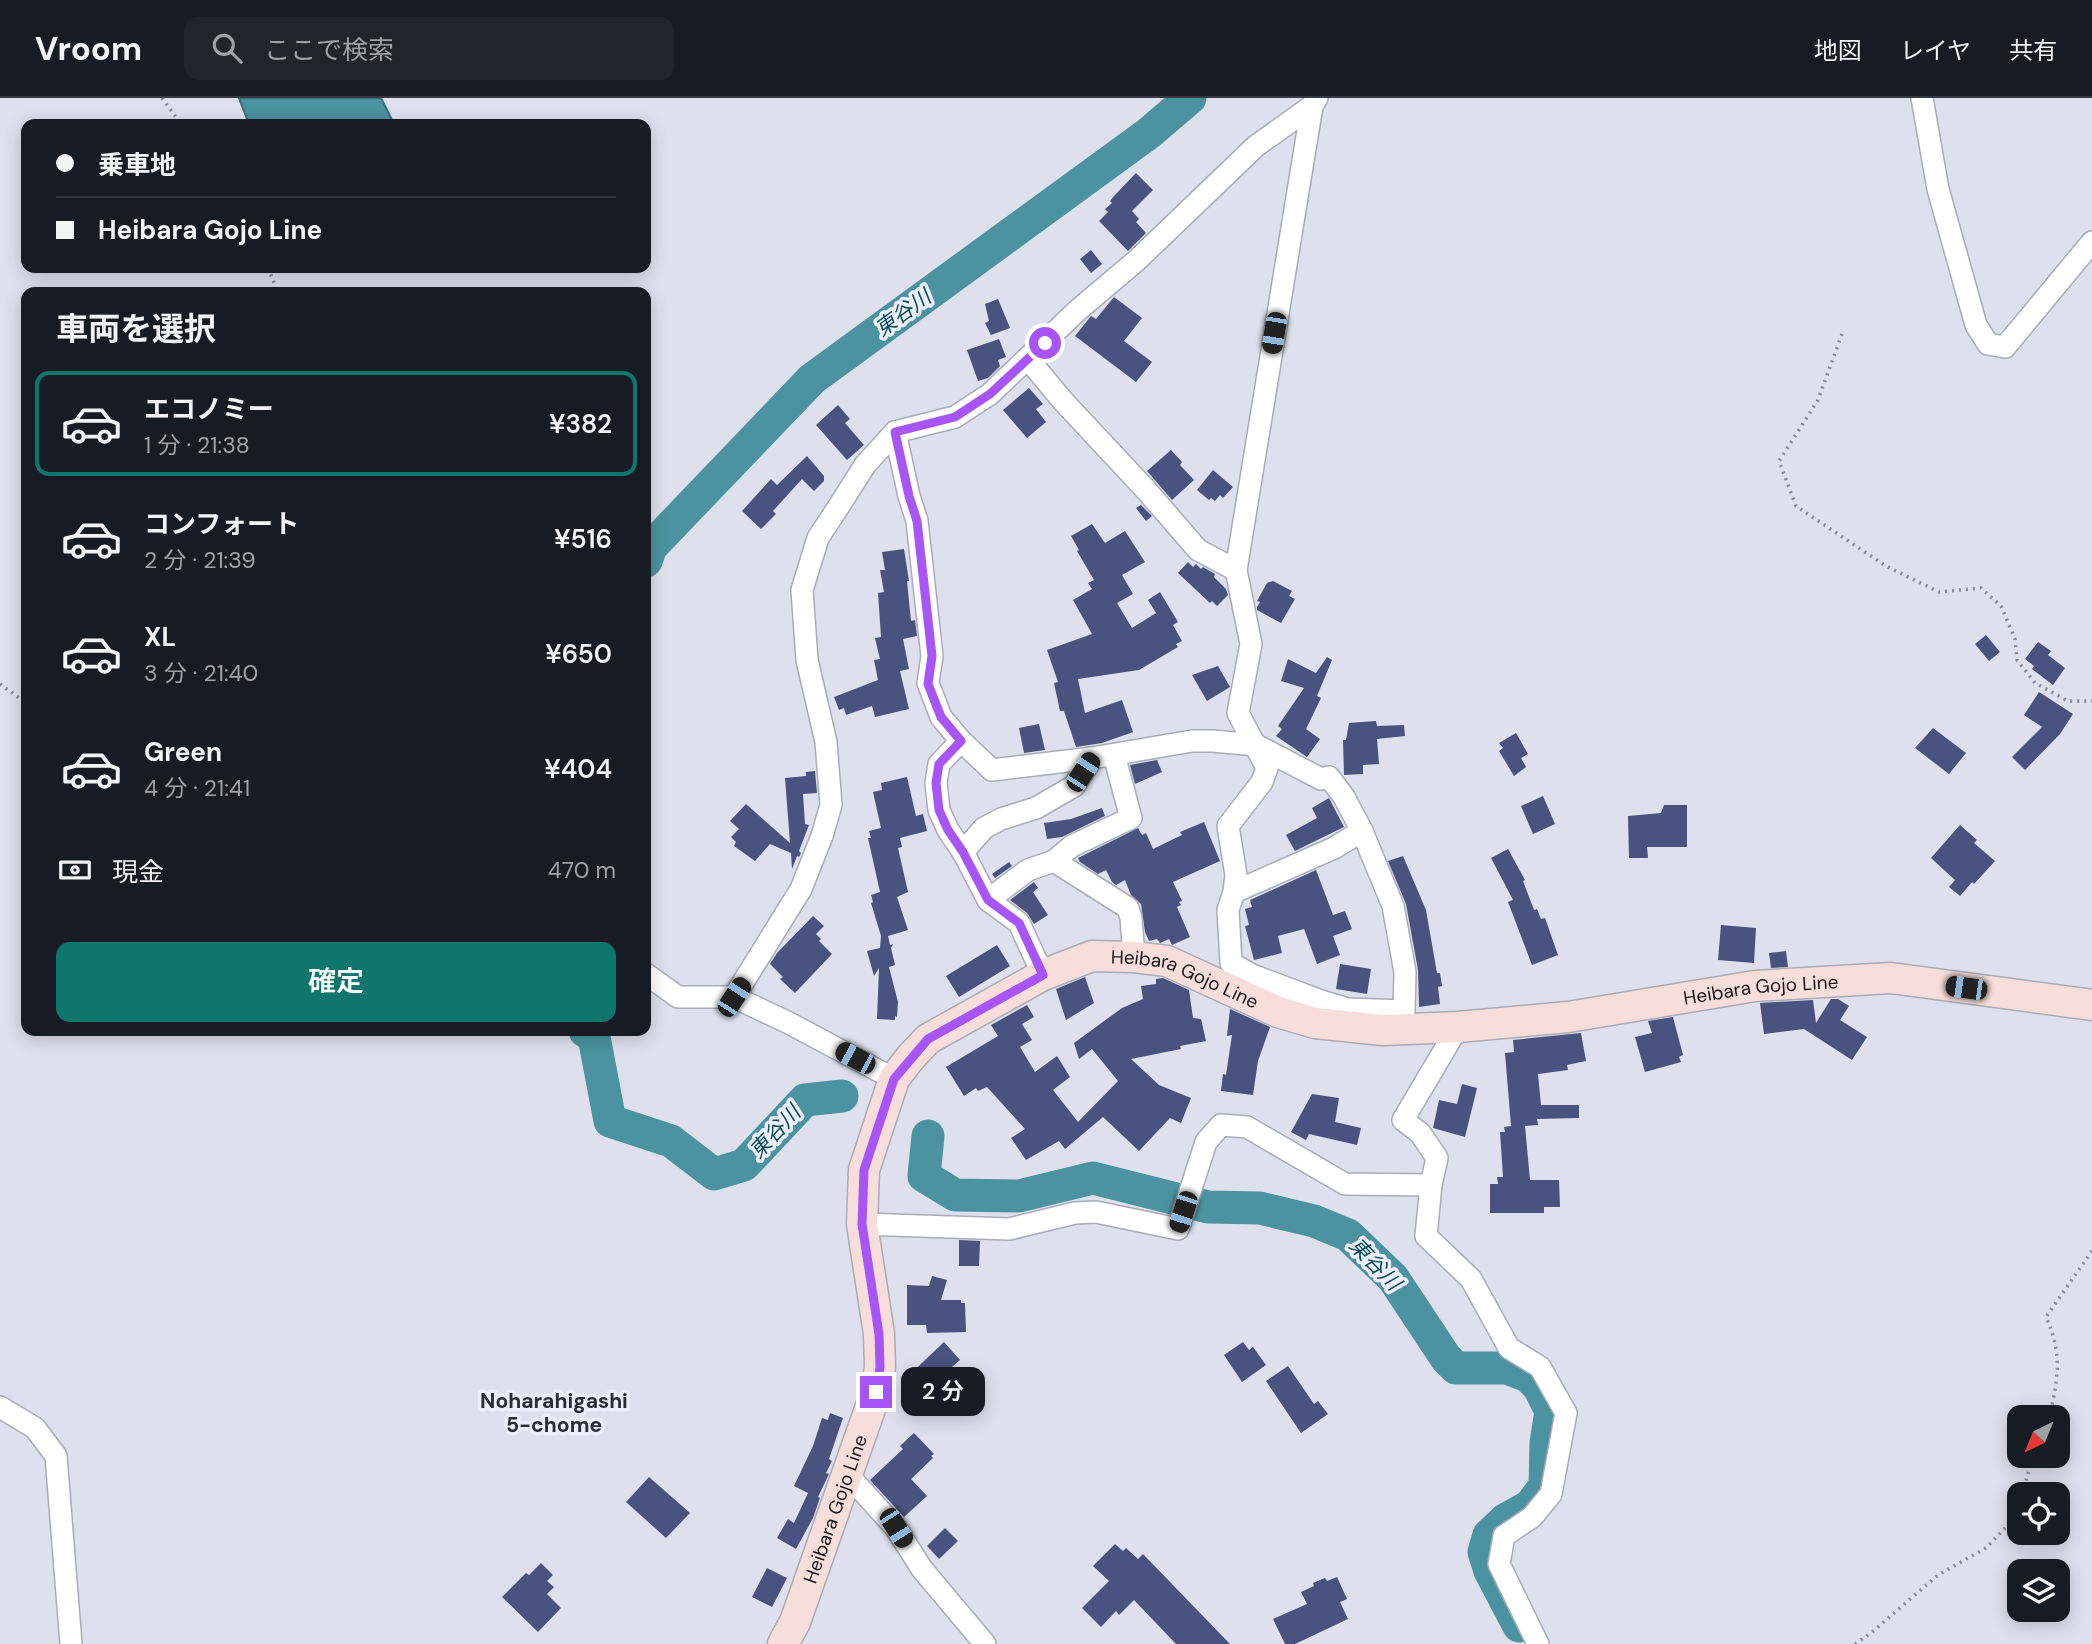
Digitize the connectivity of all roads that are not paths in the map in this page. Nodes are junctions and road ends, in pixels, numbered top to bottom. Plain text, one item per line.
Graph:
1 (1922, 98) edge
2 (1314, 102) edge
3 (2092, 242) edge
4 (1028, 359) junction
5 (895, 432) junction
6 (1236, 569) junction
7 (961, 741) junction
8 (1256, 745) junction
9 (1114, 755) junction
10 (1092, 758) junction
11 (1362, 831) junction
12 (963, 852) junction
13 (1054, 861) junction
14 (1234, 892) junction
15 (988, 900) junction
16 (1134, 957) junction
17 (1043, 975) junction
18 (651, 978) edge
19 (734, 997) junction
20 (2092, 1005) edge
21 (1318, 1012) junction
22 (1458, 1027) junction
23 (894, 1079) junction
24 (1431, 1185) junction
25 (862, 1224) junction
26 (0, 1407) edge
27 (847, 1474) junction
28 (71, 1644) edge
29 (783, 1644) edge
30 (985, 1644) edge
31 (1538, 1644) edge

1 - 3 street
2 - 4 street
2 - 6 street
4 - 5 street
4 - 6 street
5 - 7 street
5 - 19 street
6 - 8 street
7 - 10 street
7 - 12 street
8 - 9 street
8 - 11 street
8 - 14 street
9 - 10 street
9 - 13 street
10 - 12 street
11 - 14 street
11 - 21 street
12 - 15 street
13 - 15 street
13 - 16 street
14 - 21 street
15 - 17 street
16 - 17 main road, Heibara Gojo Line
16 - 21 main road, Heibara Gojo Line
17 - 23 main road, Heibara Gojo Line
18 - 19 street
19 - 23 street
20 - 22 main road, Heibara Gojo Line
21 - 22 main road, Heibara Gojo Line
22 - 24 street
23 - 25 main road, Heibara Gojo Line
24 - 25 street
24 - 31 street
25 - 27 main road, Heibara Gojo Line
26 - 28 street
27 - 29 main road, Heibara Gojo Line
27 - 30 street

